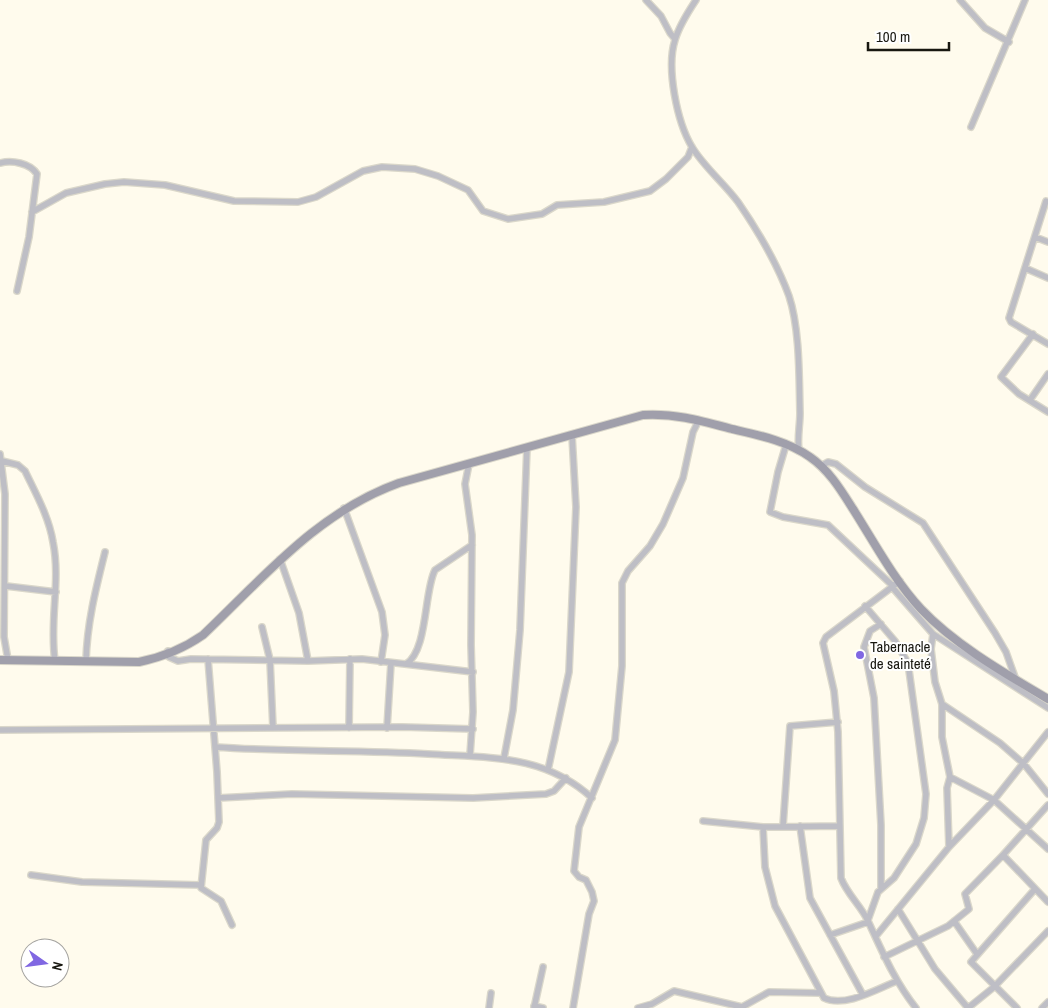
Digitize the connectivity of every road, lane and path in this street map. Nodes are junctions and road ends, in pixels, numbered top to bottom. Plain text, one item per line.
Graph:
1 (646, 0) edge
2 (696, 0) edge
3 (960, 0) edge
4 (1025, 0) edge
5 (675, 38) junction
6 (1009, 42) junction
7 (971, 127) dead end
8 (692, 147) junction
9 (699, 156) junction
10 (688, 157) junction
11 (0, 164) edge
12 (1046, 201) dead end
13 (32, 212) junction
14 (1035, 236) junction
15 (1048, 242) edge
16 (1025, 268) junction
17 (1048, 278) edge
18 (17, 291) dead end
19 (1033, 334) junction
20 (1048, 344) edge
21 (1048, 374) edge
22 (1030, 400) junction
23 (1048, 412) edge
24 (698, 420) junction
25 (572, 435) junction
26 (786, 444) junction
27 (527, 447) junction
28 (799, 450) junction
29 (0, 454) edge
30 (2, 461) junction
31 (469, 464) junction
32 (821, 466) junction
33 (344, 508) junction
34 (2, 531) edge
35 (472, 545) junction
36 (105, 552) dead end
37 (280, 559) junction
38 (900, 581) junction
39 (6, 586) junction
40 (892, 586) junction
41 (56, 592) junction
42 (866, 606) junction
43 (881, 624) junction
44 (262, 627) dead end
45 (933, 634) junction
46 (168, 652) junction
47 (208, 659) junction
48 (350, 659) junction
49 (4, 660) edge
50 (270, 660) junction
51 (55, 661) junction
52 (86, 661) junction
53 (308, 661) junction
54 (382, 662) junction
55 (392, 663) junction
56 (406, 664) junction
57 (473, 672) junction
58 (997, 672) junction
59 (1016, 680) junction
60 (1048, 699) edge
61 (942, 704) junction
62 (1048, 708) edge
63 (838, 722) junction
64 (272, 728) junction
65 (349, 728) junction
66 (387, 728) junction
67 (473, 729) junction
68 (0, 730) edge
69 (213, 730) junction
70 (1048, 732) edge
71 (215, 747) junction
72 (470, 755) junction
73 (504, 758) junction
74 (1024, 764) junction
75 (548, 770) junction
76 (950, 777) junction
77 (566, 778) junction
78 (1048, 794) edge
79 (218, 798) junction
80 (592, 798) junction
81 (994, 800) junction
82 (1048, 805) edge
83 (703, 821) dead end
84 (783, 826) junction
85 (800, 826) junction
86 (840, 826) junction
87 (763, 827) junction
88 (1027, 828) junction
89 (949, 847) junction
90 (1048, 849) edge
91 (1003, 855) junction
92 (31, 875) dead end
93 (201, 885) junction
94 (881, 889) junction
95 (1035, 889) junction
96 (1048, 902) edge
97 (898, 909) junction
98 (868, 921) junction
99 (954, 921) junction
100 (232, 925) dead end
101 (1048, 931) edge
102 (830, 935) junction
103 (876, 936) junction
104 (916, 941) junction
105 (977, 954) junction
106 (884, 957) junction
107 (543, 966) dead end
108 (897, 980) junction
109 (994, 987) junction
110 (491, 992) dead end
111 (820, 993) junction
112 (862, 994) junction
113 (1048, 1002) edge
114 (534, 1007) edge
115 (489, 1008) edge
116 (543, 1008) edge
117 (573, 1008) edge
118 (638, 1008) edge
119 (916, 1008) edge
120 (968, 1008) edge
121 (1017, 1008) edge
122 (1042, 1008) edge

1 - 5 street
2 - 5 street
3 - 6 street
4 - 6 street
5 - 8 street
6 - 7 street
8 - 9 street
8 - 10 street
9 - 10 street
9 - 28 street
10 - 13 street
11 - 13 street
12 - 14 street
13 - 18 street
14 - 15 street
14 - 16 street
16 - 17 street
16 - 19 street
19 - 20 street
19 - 22 street
21 - 22 street
22 - 23 street
24 - 25 main road
24 - 26 main road
24 - 80 street
25 - 27 main road
25 - 75 street
26 - 28 main road
26 - 40 street
27 - 31 main road
27 - 73 street
28 - 32 main road
29 - 30 street
30 - 34 street
30 - 41 street
31 - 33 main road
31 - 35 street
32 - 38 main road
32 - 59 street
33 - 37 main road
33 - 54 street
34 - 39 street
35 - 56 street
35 - 57 street
36 - 52 street
37 - 46 main road
37 - 53 street
38 - 40 street
38 - 58 main road
39 - 41 street
39 - 49 street
40 - 42 street
40 - 45 street
41 - 51 street
42 - 43 street
42 - 63 street
43 - 94 street
43 - 94 street
44 - 50 street
45 - 58 street
45 - 61 street
46 - 47 street
46 - 52 main road
47 - 50 street
47 - 69 street
48 - 53 street
48 - 54 street
48 - 65 street
49 - 51 main road
50 - 53 street
50 - 64 street
51 - 52 main road
54 - 55 street
55 - 56 street
55 - 66 street
56 - 57 street
57 - 67 street
58 - 59 main road
58 - 62 street
59 - 60 main road
61 - 74 street
61 - 76 street
63 - 84 street
63 - 86 street
64 - 65 street
64 - 69 street
65 - 66 street
66 - 67 street
67 - 72 street
68 - 69 street
69 - 71 street
70 - 74 street
71 - 72 street
71 - 79 street
72 - 73 street
73 - 75 street
74 - 78 street
74 - 81 street
75 - 77 street
76 - 81 street
76 - 89 street
77 - 79 street
77 - 80 street
79 - 93 street
80 - 117 street
81 - 88 street
81 - 89 street
82 - 88 street
83 - 87 street
84 - 85 street
84 - 87 street
85 - 86 street
85 - 102 street
86 - 98 street
87 - 111 street
88 - 90 street
88 - 91 street
89 - 97 street
91 - 95 street
91 - 99 street
92 - 93 street
93 - 100 street
94 - 98 street
95 - 96 street
95 - 105 street
97 - 103 street
97 - 104 street
98 - 102 street
98 - 103 street
99 - 104 street
99 - 105 street
101 - 109 street
102 - 112 street
103 - 106 street
104 - 106 street
104 - 120 street
105 - 109 street
106 - 108 street
107 - 114 street
108 - 112 street
108 - 119 street
109 - 120 street
109 - 121 street
110 - 115 street
111 - 112 street
111 - 118 street
113 - 122 street
114 - 116 street

